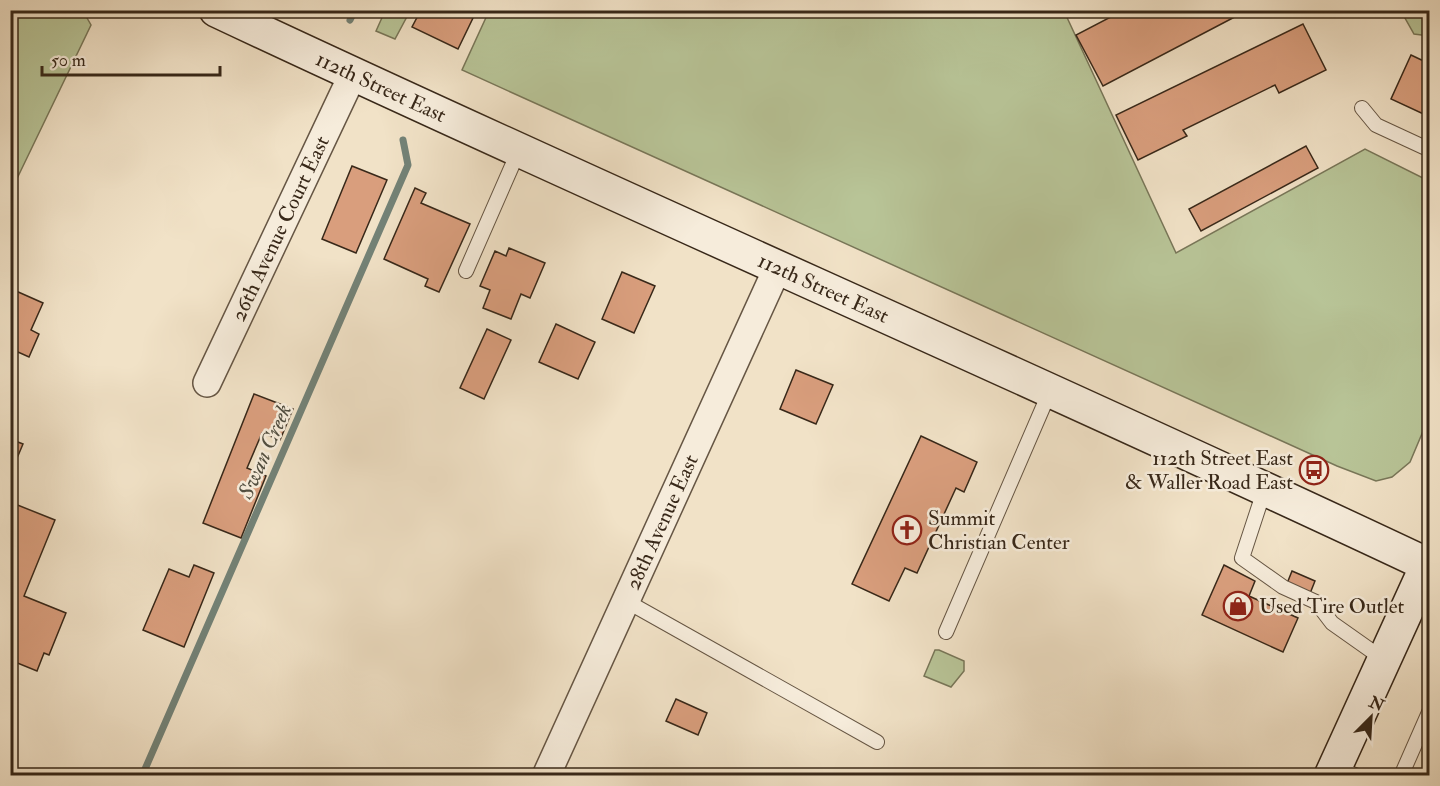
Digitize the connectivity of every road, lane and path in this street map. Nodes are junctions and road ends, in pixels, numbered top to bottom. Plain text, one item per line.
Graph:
1 (216, 10) edge
2 (255, 19) edge
3 (353, 74) junction
4 (1362, 108) dead end
5 (519, 150) junction
6 (1430, 150) edge
7 (777, 269) junction
8 (466, 272) dead end
9 (207, 383) dead end
10 (1050, 391) junction
11 (1265, 488) junction
12 (1429, 563) edge
13 (626, 601) junction
14 (946, 632) dead end
15 (1383, 659) junction
16 (1430, 710) edge
17 (877, 742) dead end
18 (1341, 773) edge
19 (546, 776) edge
20 (1401, 776) edge

1 - 2 main road, 112th Street East
2 - 3 main road, 112th Street East
3 - 5 main road, 112th Street East
3 - 9 street, 26th Avenue Court East
4 - 6 lane
5 - 7 main road, 112th Street East
5 - 8 lane
7 - 10 main road, 112th Street East
7 - 13 street, 28th Avenue East
10 - 11 main road, 112th Street East
10 - 14 lane
11 - 12 main road, 112th Street East
11 - 15 lane
12 - 15 main road
13 - 17 lane
13 - 19 street, 28th Avenue East
15 - 18 main road
16 - 20 lane

